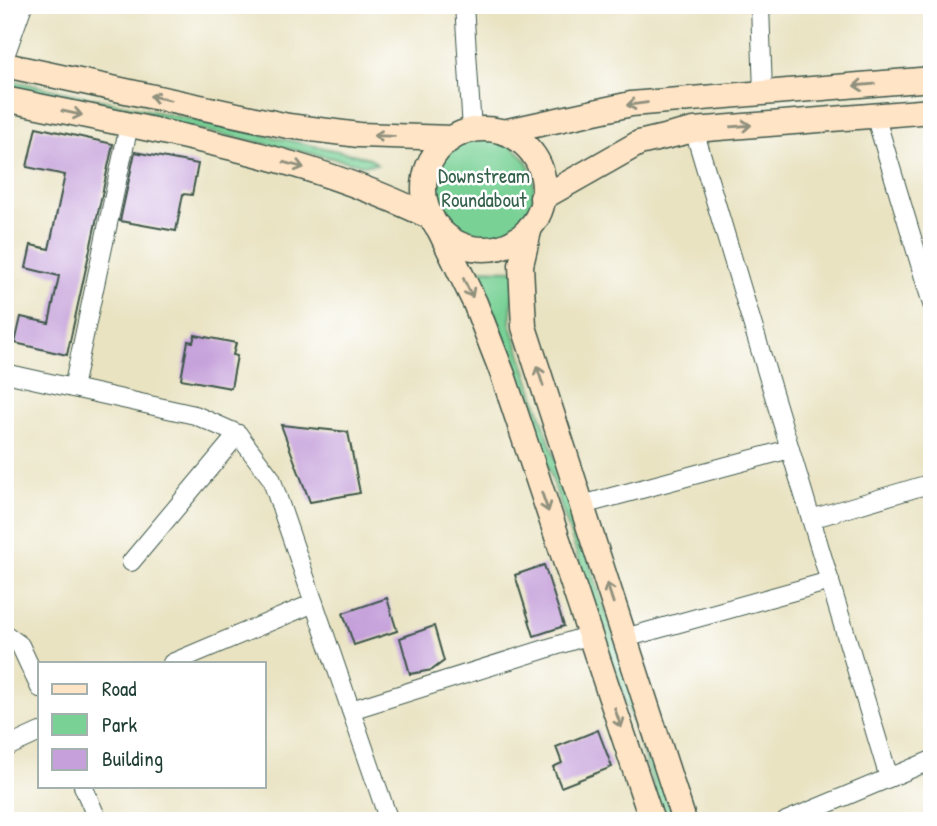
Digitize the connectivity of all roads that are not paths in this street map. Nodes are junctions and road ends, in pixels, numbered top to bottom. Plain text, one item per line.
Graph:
1 (23, 5) edge
2 (464, 5) edge
3 (760, 5) edge
4 (5, 55) edge
5 (5, 65) edge
6 (932, 79) edge
7 (763, 93) junction
8 (5, 99) edge
9 (932, 111) edge
10 (875, 115) junction
11 (129, 125) junction
12 (694, 130) junction
13 (503, 132) junction
14 (462, 134) junction
15 (542, 198) junction
16 (435, 223) junction
17 (530, 227) junction
18 (931, 297) edge
19 (5, 373) edge
20 (73, 388) junction
21 (238, 434) junction
22 (790, 449) junction
23 (932, 483) edge
24 (582, 505) junction
25 (811, 519) junction
26 (131, 562) dead end
27 (830, 581) junction
28 (314, 603) junction
29 (5, 634) edge
30 (590, 635) junction
31 (625, 638) junction
32 (174, 662) edge
33 (38, 684) edge
34 (351, 710) junction
35 (38, 733) edge
36 (5, 748) edge
37 (932, 760) edge
38 (889, 778) junction
39 (84, 788) edge
40 (98, 821) edge
41 (389, 821) edge
42 (652, 821) edge
43 (684, 821) edge
44 (786, 821) edge

1 - 4 street
2 - 14 street
3 - 7 street
14 -> 5 main road
6 -> 7 main road
7 -> 13 main road
8 -> 11 main road
9 - 10 main road
12 -> 10 main road
10 - 18 street
11 -> 16 main road
11 - 20 street
12 - 15 main road
12 - 22 street
13 - 14 main road
13 - 15 main road
14 - 16 main road
15 - 17 main road
16 - 17 main road
16 -> 30 main road
24 -> 17 main road
19 - 20 street
20 - 21 street
21 - 26 street
21 - 28 street
22 - 24 street
22 - 25 street
23 - 25 street
31 -> 24 main road
25 - 27 street
27 - 31 street
27 - 38 street
28 - 32 street
28 - 34 street
29 - 33 street
30 - 34 street
30 -> 42 main road
31 - 43 main road
34 - 41 street
35 - 36 street
37 - 38 street
38 - 44 street
39 - 40 street

